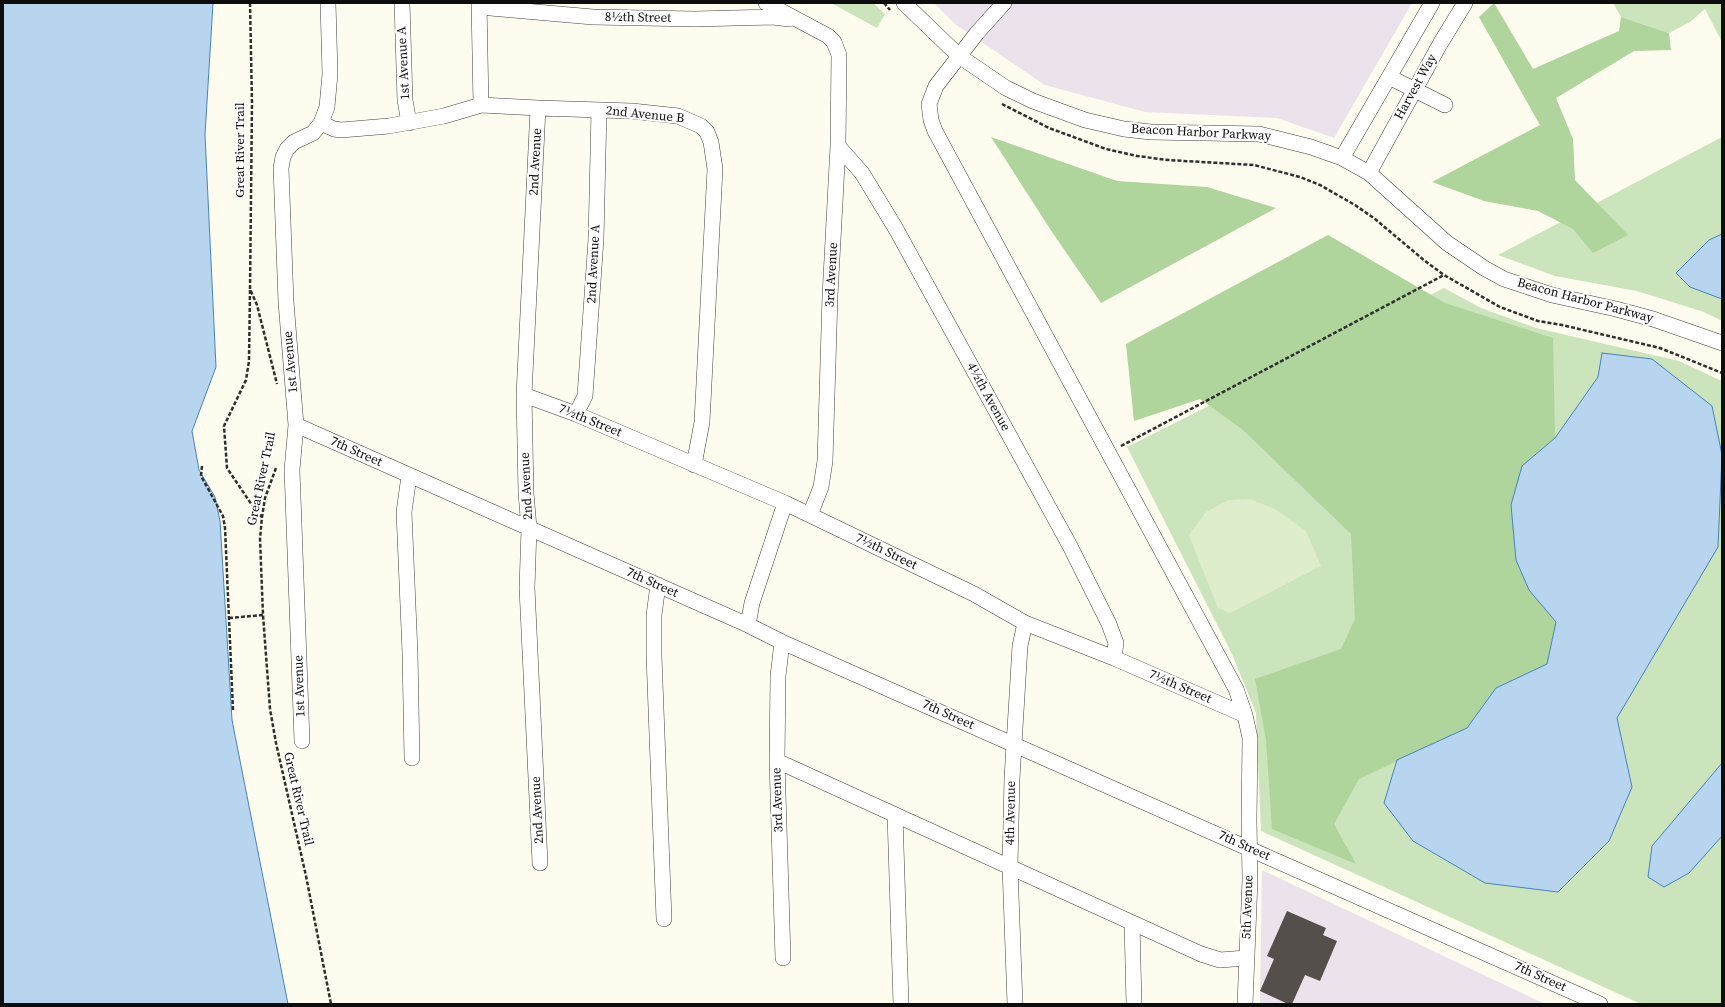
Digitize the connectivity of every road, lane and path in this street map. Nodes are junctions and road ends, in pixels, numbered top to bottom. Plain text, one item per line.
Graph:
1 (250, 3) edge
2 (328, 3) edge
3 (402, 3) edge
4 (766, 3) edge
5 (884, 3) edge
6 (1004, 3) edge
7 (1432, 3) edge
8 (1465, 3) edge
9 (479, 5) edge
10 (899, 8) edge
11 (796, 20) junction
12 (960, 56) junction
13 (1389, 77) junction
14 (1414, 90) junction
15 (998, 102) dead end
16 (481, 104) junction
17 (1445, 105) dead end
18 (538, 108) junction
19 (599, 110) junction
20 (321, 123) junction
21 (409, 123) junction
22 (838, 146) junction
23 (1342, 158) junction
24 (1369, 173) junction
25 (1444, 275) junction
26 (250, 289) junction
27 (1722, 343) edge
28 (1722, 373) edge
29 (278, 389) dead end
30 (524, 395) junction
31 (576, 414) junction
32 (296, 425) junction
33 (1109, 453) junction
34 (694, 465) junction
35 (202, 466) dead end
36 (276, 466) dead end
37 (409, 476) junction
38 (785, 503) junction
39 (810, 515) junction
40 (262, 516) junction
41 (529, 528) junction
42 (658, 585) junction
43 (263, 615) junction
44 (229, 618) junction
45 (1025, 623) junction
46 (748, 625) junction
47 (782, 642) junction
48 (1114, 658) junction
49 (233, 710) dead end
50 (1246, 715) junction
51 (302, 741) dead end
52 (1014, 744) junction
53 (412, 758) dead end
54 (777, 761) junction
55 (895, 814) junction
56 (1250, 848) junction
57 (540, 863) dead end
58 (1010, 867) junction
59 (664, 919) dead end
60 (1132, 922) junction
61 (782, 958) dead end
62 (1246, 958) junction
63 (331, 1004) edge
64 (901, 1004) edge
65 (1015, 1004) edge
66 (1134, 1004) edge
67 (1245, 1004) edge
68 (1600, 1004) edge

1 - 26 path, Great River Trail
2 - 20 street, 1st Avenue
3 - 21 street, 1st Avenue A
4 - 11 street
5 - 10 path
6 - 12 street, 5th Avenue
7 - 13 street
8 - 14 street, Harvest Way
9 - 11 street, 8½th Street
9 - 16 street
10 - 12 street, Beacon Harbor Parkway
11 - 22 street, 3rd Avenue
12 - 23 street, Beacon Harbor Parkway
12 - 33 street, 5th Avenue
13 - 14 street
13 - 23 street
14 - 17 street
14 - 24 street, Harvest Way
15 - 25 path
16 - 18 street, 2nd Avenue B
16 - 21 street, 2nd Avenue B
18 - 19 street, 2nd Avenue B
18 - 30 street, 2nd Avenue
19 - 31 street, 2nd Avenue A
19 - 34 street, 2nd Avenue B
20 - 21 street, 2nd Avenue B
20 - 32 street, 1st Avenue
22 - 39 street, 3rd Avenue
22 - 48 street, 4½th Avenue
23 - 24 street, Beacon Harbor Parkway
24 - 27 street, Beacon Harbor Parkway
25 - 28 path
25 - 33 path
26 - 29 path, Great River Trail
26 - 40 path
30 - 31 street, 7½th Street
30 - 41 street, 2nd Avenue
31 - 34 street, 7½th Street
32 - 37 street, 7th Street
32 - 51 street, 1st Avenue
33 - 50 street, 5th Avenue
34 - 38 street, 7½th Street
35 - 44 path
36 - 40 path, Great River Trail
37 - 41 street, 7th Street
37 - 53 street
38 - 39 street, 7½th Street
38 - 46 street
39 - 45 street, 7½th Street
40 - 43 path, Great River Trail
41 - 42 street, 7th Street
41 - 57 street, 2nd Avenue
42 - 46 street, 7th Street
42 - 59 street
43 - 44 path
43 - 63 path, Great River Trail
44 - 49 path
45 - 48 street, 7½th Street
45 - 52 street, 4th Avenue
46 - 47 street, 7th Street
47 - 52 street, 7th Street
47 - 54 street, 3rd Avenue
48 - 50 street, 7½th Street
50 - 56 street, 5th Avenue
52 - 56 street, 7th Street
52 - 58 street, 4th Avenue
54 - 55 street
54 - 61 street, 3rd Avenue
55 - 58 street
55 - 64 street
56 - 62 street, 5th Avenue
56 - 68 street, 7th Street
58 - 60 street
58 - 65 street, 4th Avenue
60 - 62 street
60 - 66 street
62 - 67 street, 5th Avenue

